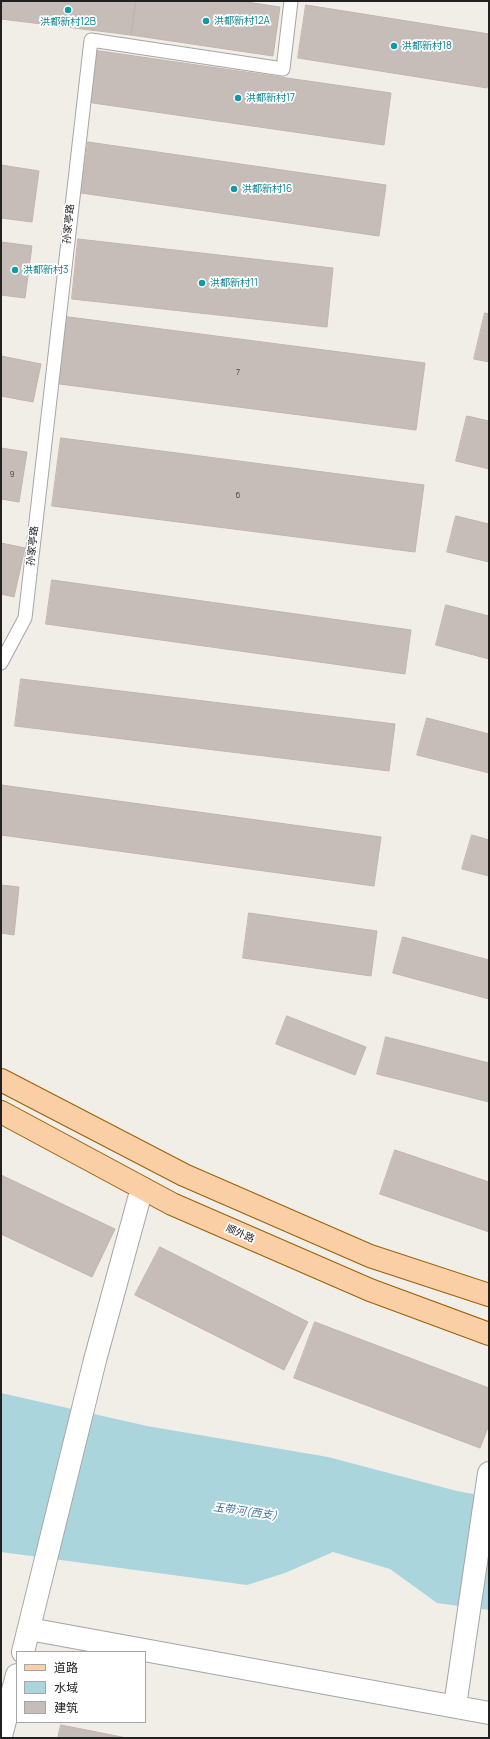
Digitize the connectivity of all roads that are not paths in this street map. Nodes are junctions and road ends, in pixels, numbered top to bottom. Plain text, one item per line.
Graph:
1 (291, 1) edge
2 (1, 664) edge
3 (1, 1080) edge
4 (1, 1112) edge
5 (142, 1188) junction
6 (489, 1295) edge
7 (489, 1334) edge
8 (488, 1475) edge
9 (29, 1629) junction
10 (23, 1651) edge
11 (16, 1679) edge
12 (455, 1706) junction
13 (489, 1713) edge
14 (1, 1736) edge

1 - 2 lane, 孙家亭路
3 - 6 main road
4 - 5 main road, 顺外路
5 - 7 main road, 顺外路
5 - 9 street
8 - 12 street
9 - 10 street
9 - 12 street
11 - 14 street
12 - 13 street

